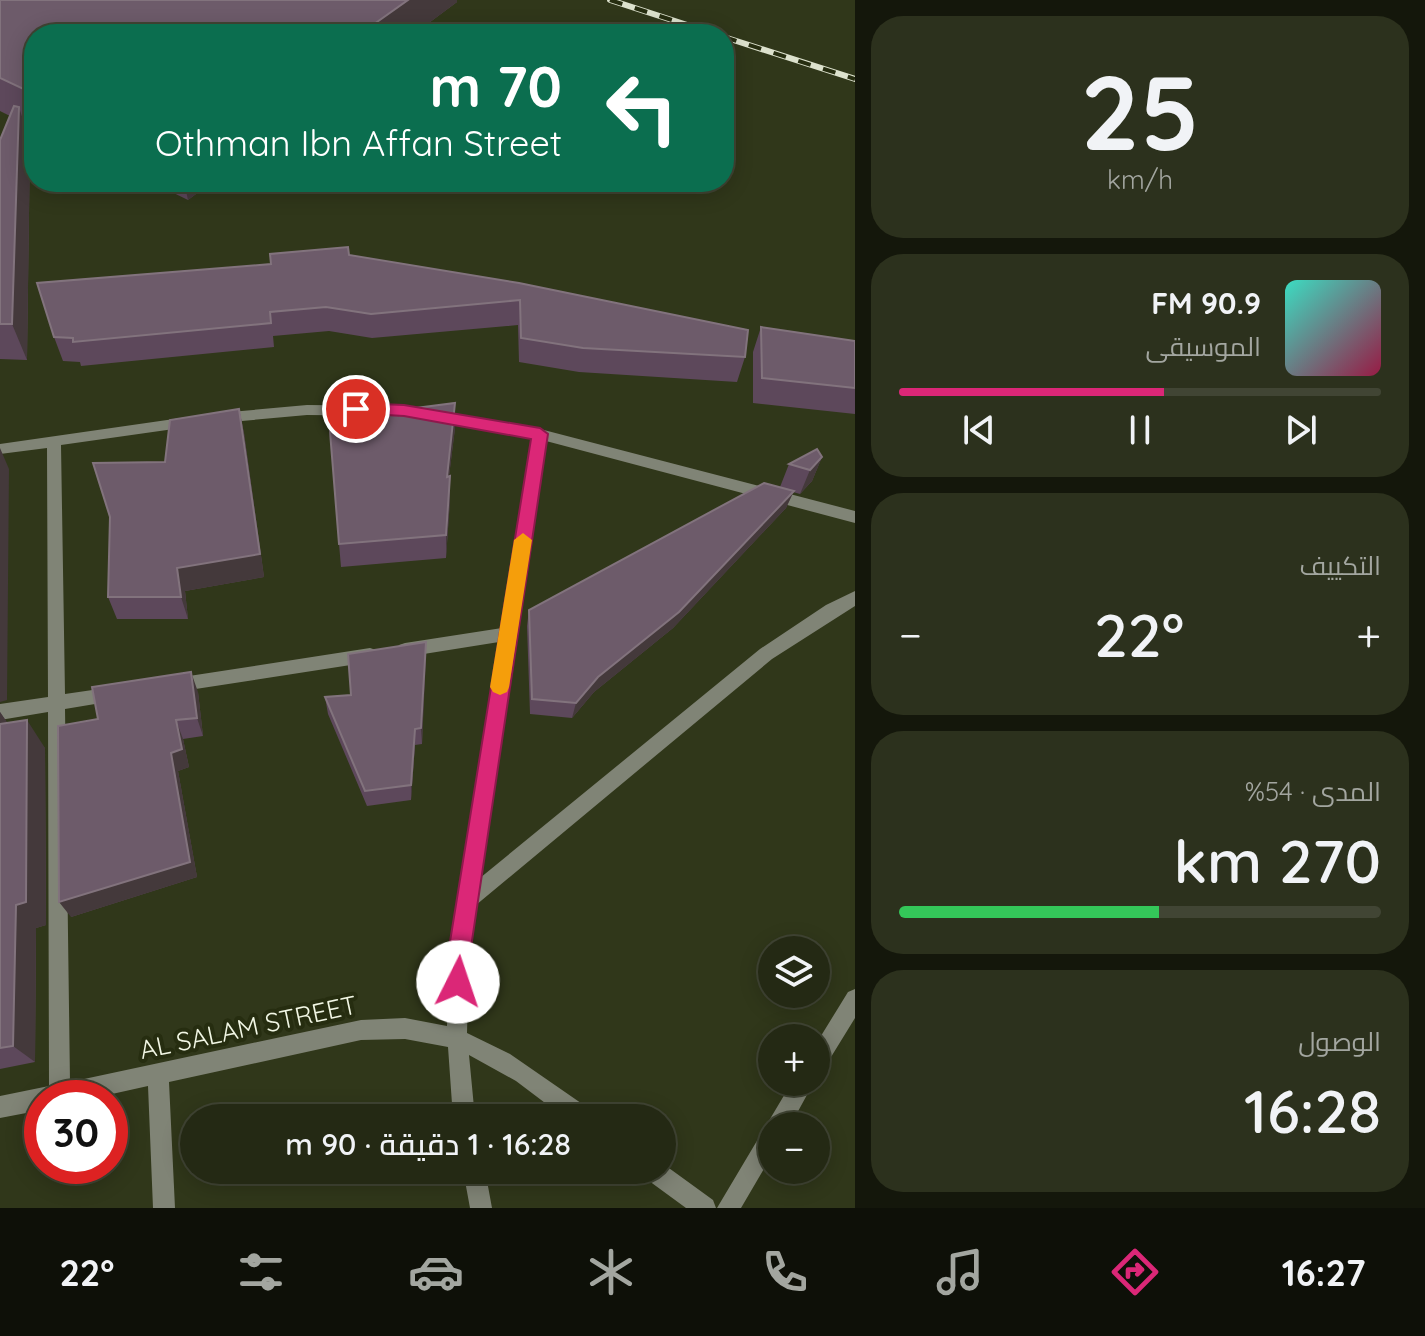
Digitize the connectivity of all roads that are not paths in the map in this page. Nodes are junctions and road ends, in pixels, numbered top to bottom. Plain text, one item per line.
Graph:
1 (540, 434) junction
2 (54, 442) junction
3 (0, 449) edge
4 (855, 517) edge
5 (855, 598) edge
6 (508, 634) junction
7 (166, 686) edge
8 (135, 691) edge
9 (57, 703) junction
10 (0, 712) edge
11 (468, 900) junction
12 (855, 999) edge
13 (457, 1037) junction
14 (830, 1040) edge
15 (158, 1074) junction
16 (49, 1080) edge
17 (128, 1080) edge
18 (24, 1102) edge
19 (463, 1104) edge
20 (564, 1104) edge
21 (0, 1107) edge
22 (758, 1158) edge
23 (477, 1184) edge
24 (672, 1184) edge
25 (164, 1208) edge
26 (481, 1208) edge
27 (705, 1208) edge
28 (728, 1208) edge

1 - 2 street
1 - 4 street
1 - 6 street
2 - 3 street
2 - 9 street
5 - 11 street
6 - 7 street
6 - 11 street
8 - 9 street
9 - 10 street
9 - 16 street
11 - 13 street
12 - 14 street
13 - 15 street, AL SALAM STREET
13 - 19 street
13 - 20 street, AL SALAM STREET
15 - 17 street, AL SALAM STREET
15 - 25 street
18 - 21 street, AL SALAM STREET
22 - 28 street
23 - 26 street
24 - 27 street

